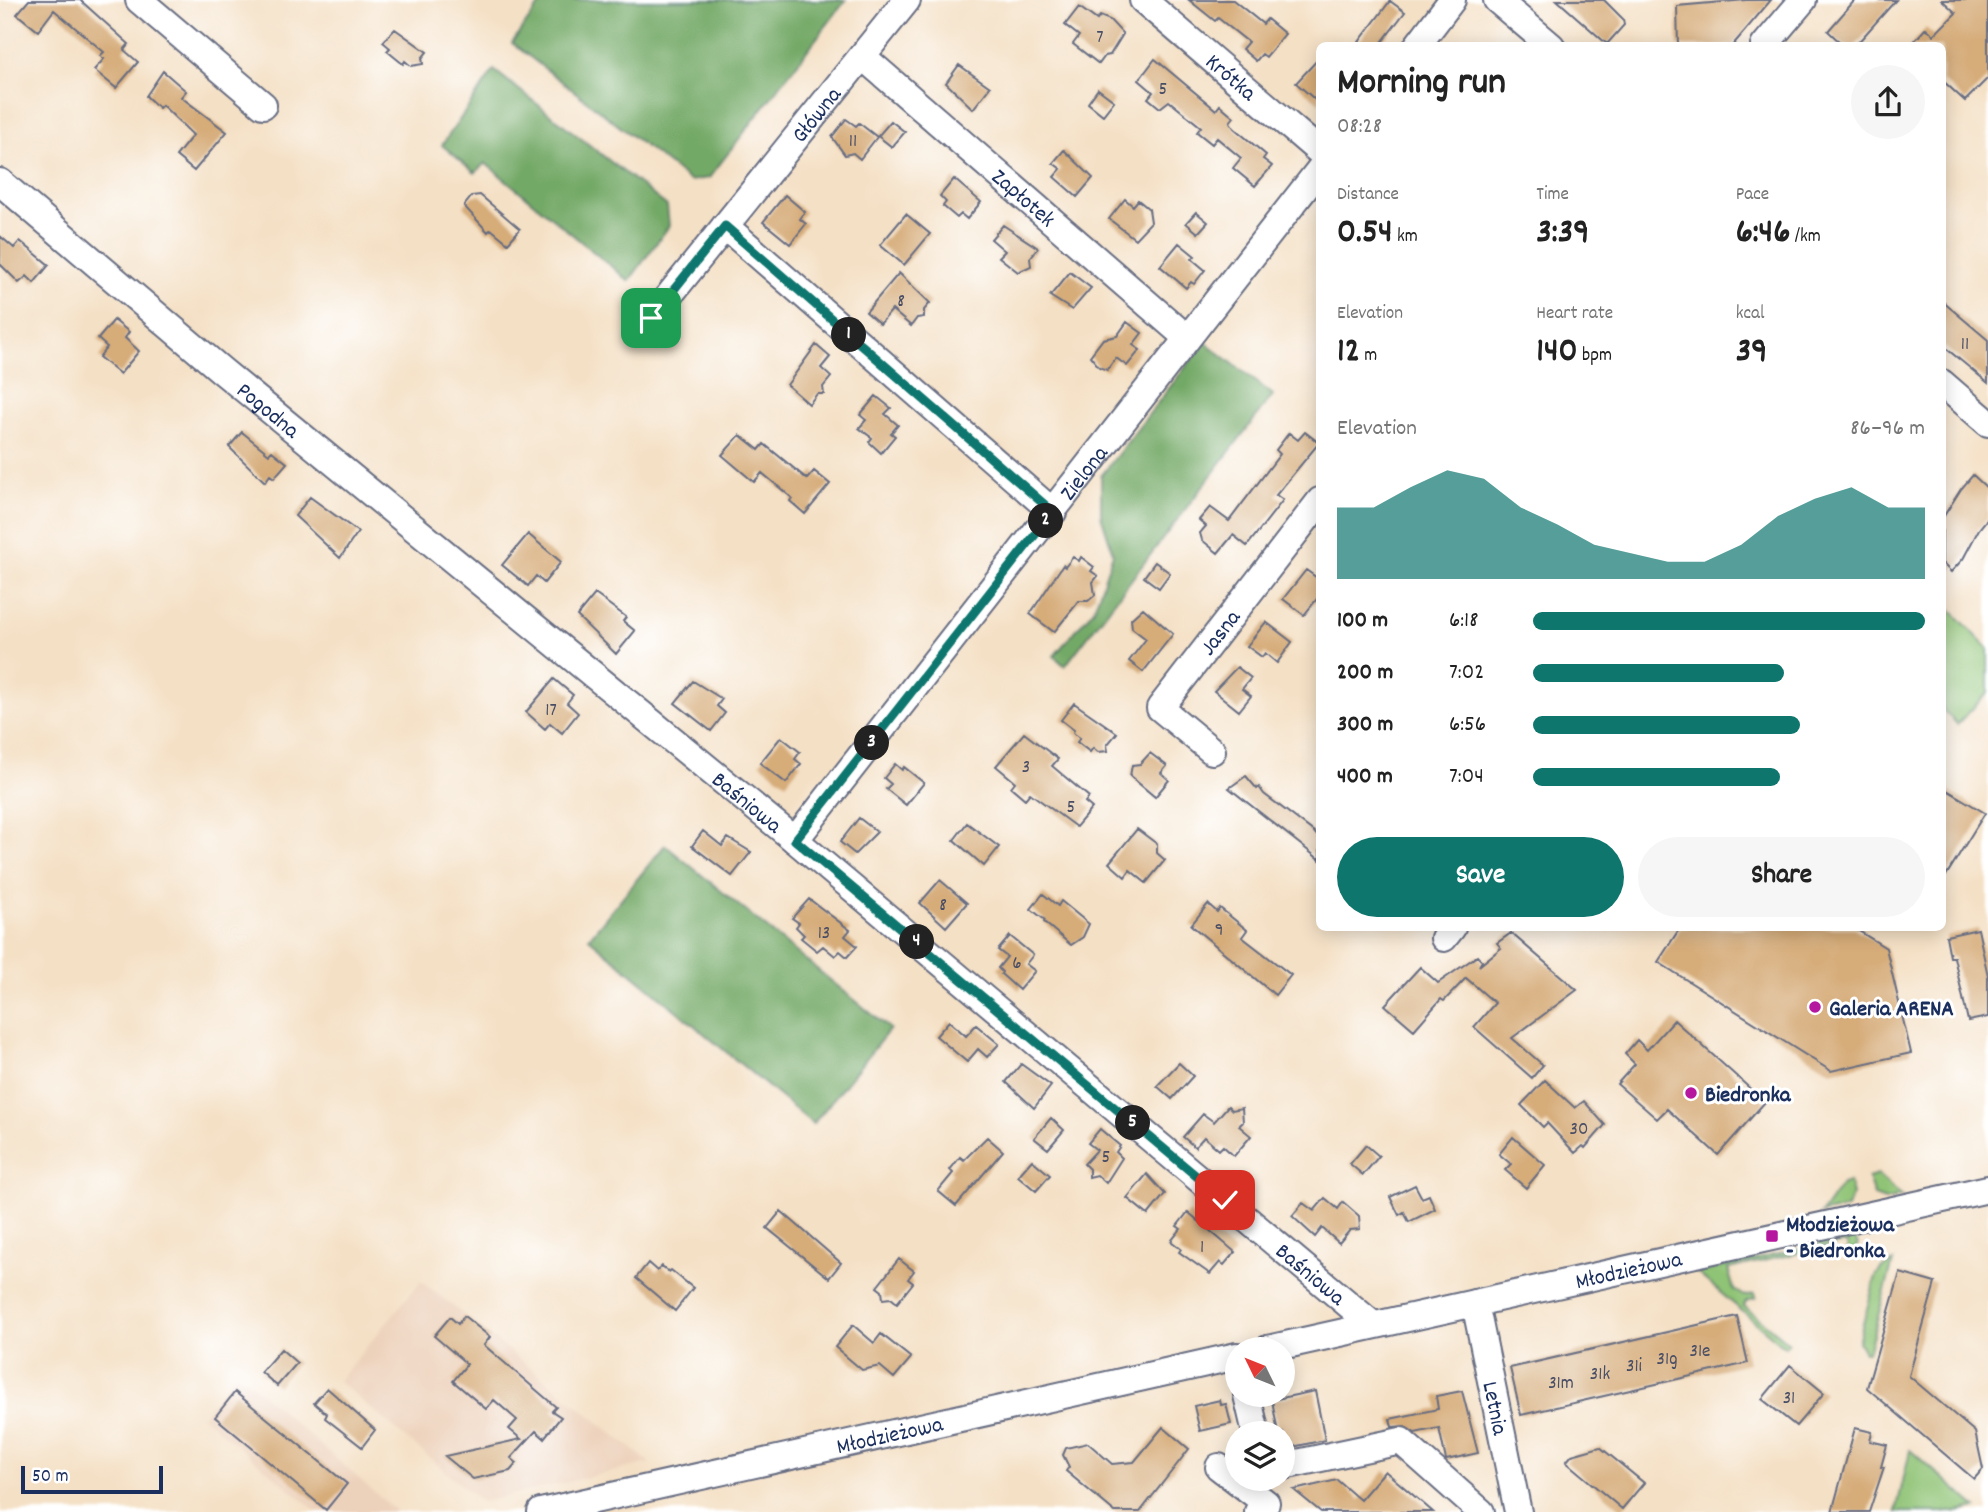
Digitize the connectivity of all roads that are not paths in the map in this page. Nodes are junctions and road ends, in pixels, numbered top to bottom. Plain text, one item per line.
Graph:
1 (139, 0) edge
2 (907, 0) edge
3 (1143, 0) edge
4 (1452, 0) edge
5 (1497, 0) edge
6 (1803, 0) edge
7 (1420, 42) edge
8 (1546, 42) edge
9 (1767, 42) edge
10 (862, 56) junction
11 (262, 105) dead end
12 (1316, 149) edge
13 (1316, 174) edge
14 (0, 182) edge
15 (725, 226) junction
16 (651, 318) dead end
17 (1187, 338) junction
18 (1946, 386) edge
19 (1988, 423) edge
20 (1316, 506) edge
21 (1053, 512) junction
22 (540, 632) joint
23 (1212, 751) dead end
24 (795, 840) junction
25 (1988, 1189) edge
26 (1475, 1303) junction
27 (1373, 1325) junction
28 (1295, 1343) edge
29 (1225, 1359) edge
30 (1295, 1463) edge
31 (1219, 1467) dead end
32 (1267, 1501) edge
33 (541, 1512) edge
34 (1481, 1512) edge
35 (1518, 1512) edge

1 - 11 street
2 - 10 street, Główna
3 - 12 street, Krótka
4 - 7 street
5 - 8 street
6 - 9 street
10 - 15 street, Główna
10 - 17 street, Zapłotek
13 - 17 street, Zielona
14 - 22 street, Pogodna
15 - 16 street, Główna
15 - 21 street
17 - 21 street, Zielona
18 - 19 street
20 - 23 street, Jasna
21 - 24 street, Zielona
22 - 24 street, Baśniowa
24 - 27 street, Baśniowa
25 - 26 street, Młodzieżowa
26 - 27 street, Młodzieżowa
26 - 35 street, Letnia
27 - 28 street, Młodzieżowa
29 - 33 street, Młodzieżowa
30 - 34 street
31 - 32 street

